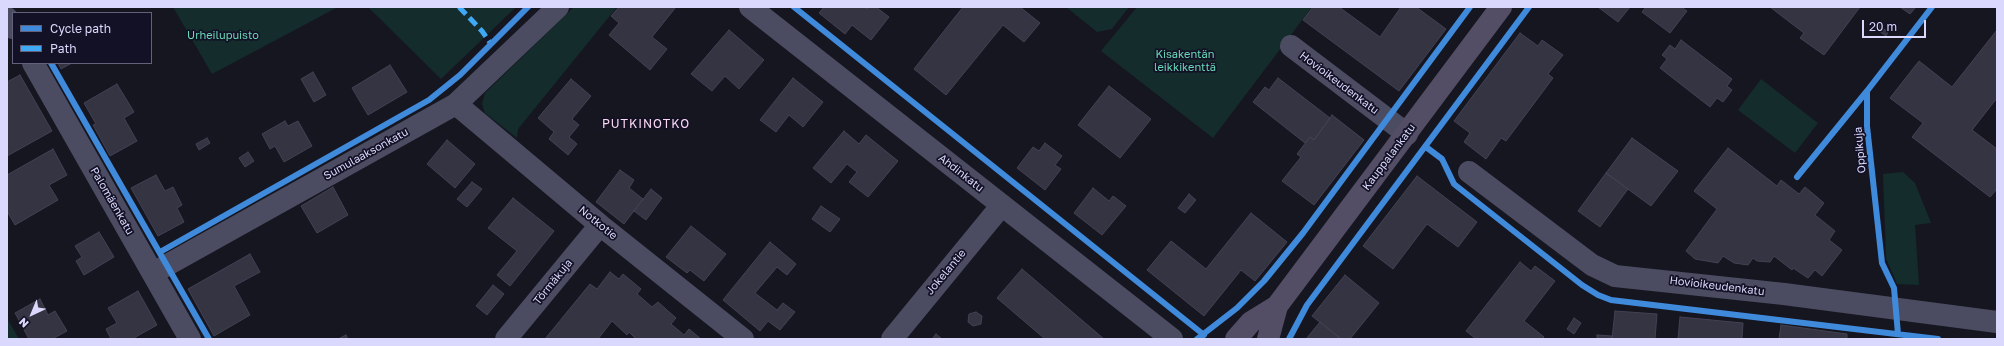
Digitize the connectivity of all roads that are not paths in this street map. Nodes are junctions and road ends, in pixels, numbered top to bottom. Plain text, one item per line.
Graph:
1 (558, 7) edge
2 (750, 7) edge
3 (1501, 7) edge
4 (1290, 46) dead end
5 (34, 64) edge
6 (456, 104) junction
7 (1407, 134) junction
8 (1469, 172) dead end
9 (1002, 205) junction
10 (600, 225) junction
11 (153, 273) junction
12 (1277, 306) junction
13 (1997, 322) edge
14 (190, 339) edge
15 (506, 339) edge
16 (743, 339) edge
17 (892, 339) edge
18 (1172, 339) edge
19 (1236, 339) edge
20 (1268, 339) edge

1 - 6 street, Sumulaaksonkatu
2 - 9 street, Ahdinkatu
3 - 7 main road, Kauppalankatu
4 - 7 street, Hovioikeudenkatu
5 - 11 street, Palomäenkatu
6 - 10 street, Notkotie
6 - 11 street, Sumulaaksonkatu
7 - 12 main road, Kauppalankatu
8 - 13 street, Hovioikeudenkatu
9 - 17 street, Jokelantie
9 - 18 street, Ahdinkatu
10 - 15 street, Törmäkuja
10 - 16 street, Notkotie
11 - 14 street, Palomäenkatu
12 - 19 main road, Kauppalankatu
12 - 20 main road, Kauppalankatu

